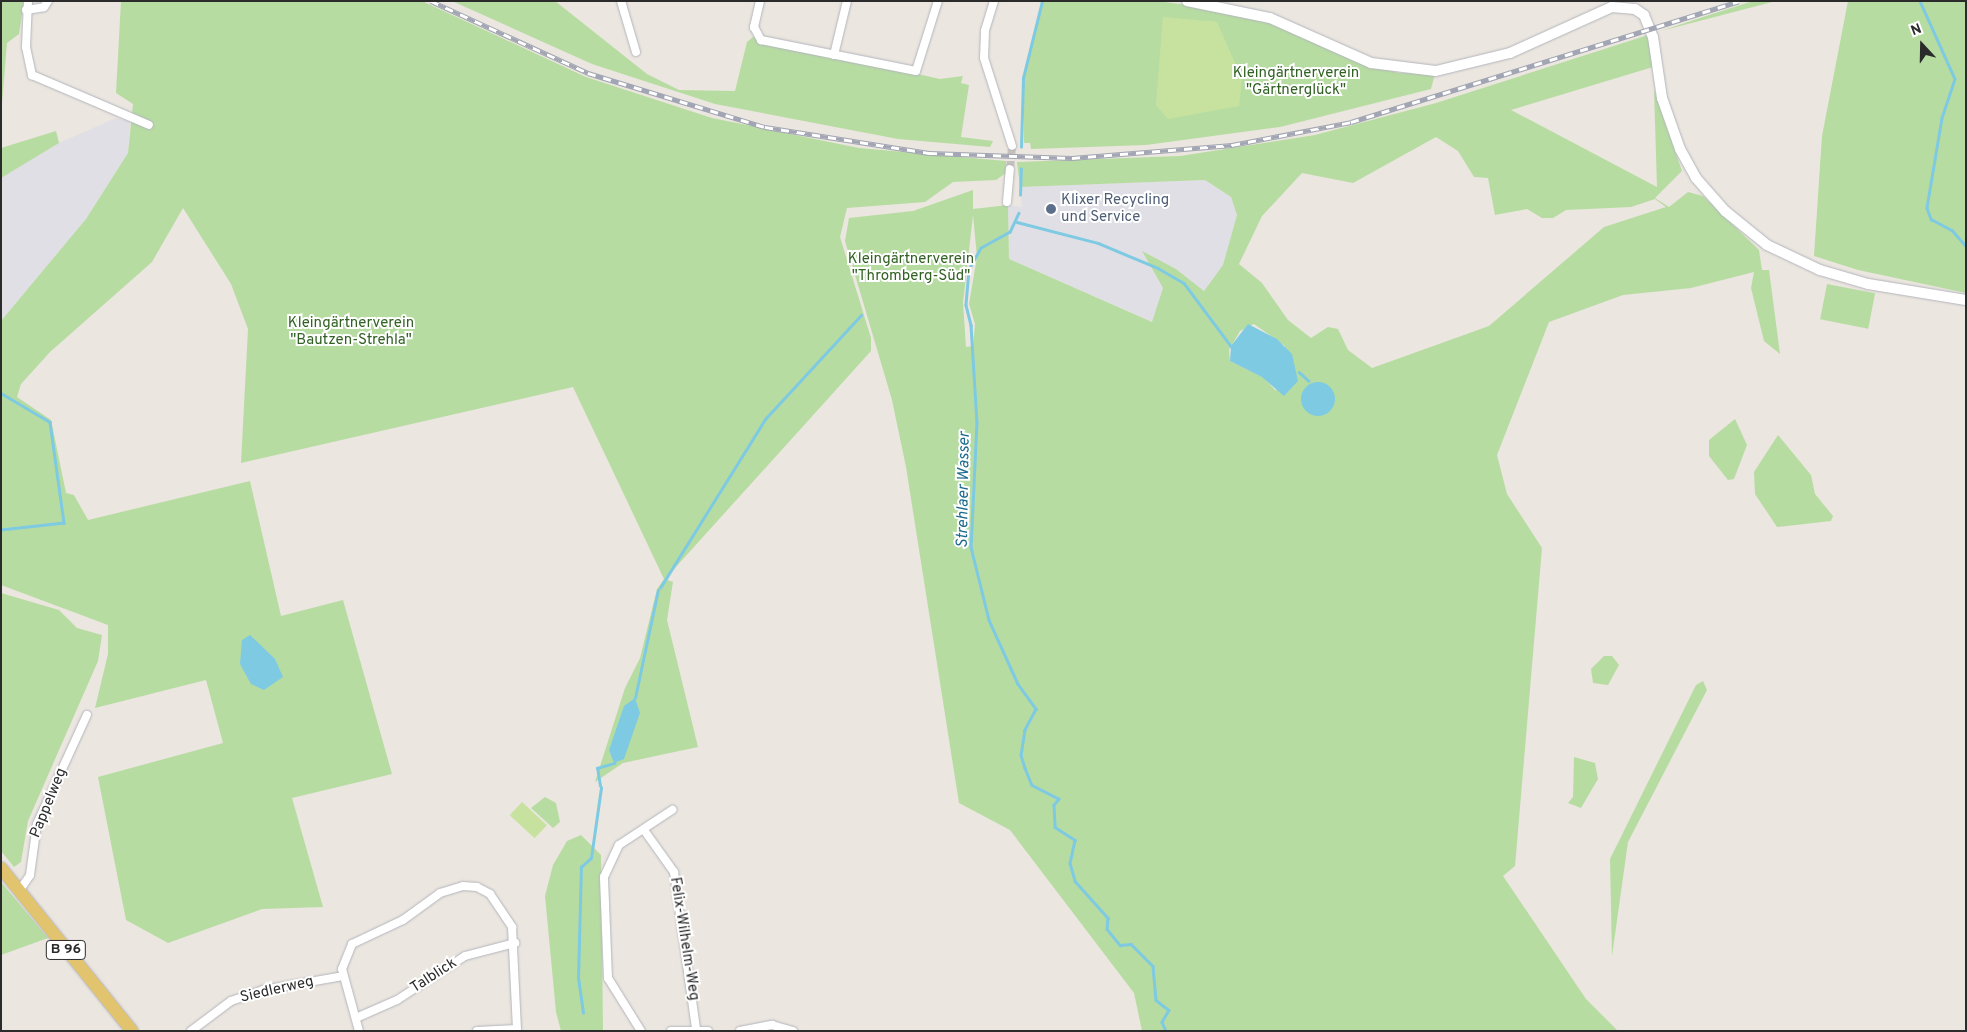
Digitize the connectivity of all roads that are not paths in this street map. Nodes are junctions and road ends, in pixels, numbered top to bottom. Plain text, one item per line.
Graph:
1 (28, 1) edge
2 (48, 1) edge
3 (621, 1) edge
4 (760, 1) edge
5 (847, 1) edge
6 (938, 1) edge
7 (994, 1) edge
8 (1187, 1) edge
9 (26, 10) junction
10 (636, 52) dead end
11 (834, 55) junction
12 (150, 125) dead end
13 (1012, 146) tunnel mouth
14 (1010, 169) tunnel mouth
15 (1007, 202) dead end
16 (1966, 300) edge
17 (86, 715) dead end
18 (672, 810) dead end
19 (644, 830) junction
20 (1, 868) edge
21 (19, 891) junction
22 (514, 943) junction
23 (343, 976) junction
24 (356, 1018) junction
25 (696, 1028) junction
26 (517, 1030) edge
27 (132, 1031) edge
28 (191, 1031) edge
29 (359, 1031) edge
30 (477, 1031) edge
31 (641, 1031) edge
32 (671, 1031) edge
33 (708, 1031) edge
34 (740, 1031) edge
35 (793, 1031) edge

1 - 9 street
2 - 9 street
3 - 10 street
4 - 11 street
5 - 11 street
6 - 11 street
7 - 13 street
8 - 16 street
9 - 12 street
14 - 15 street
17 - 21 street, Pappelweg
18 - 19 street
19 - 25 street, Felix-Wilhelm-Weg
19 - 31 street
20 - 21 main road, B 96
21 - 27 main road, B 96
22 - 23 street
22 - 24 street, Talblick
22 - 26 street
23 - 24 street
23 - 28 street, Siedlerweg
24 - 29 street
25 - 32 street
25 - 33 street
26 - 30 street
34 - 35 street

